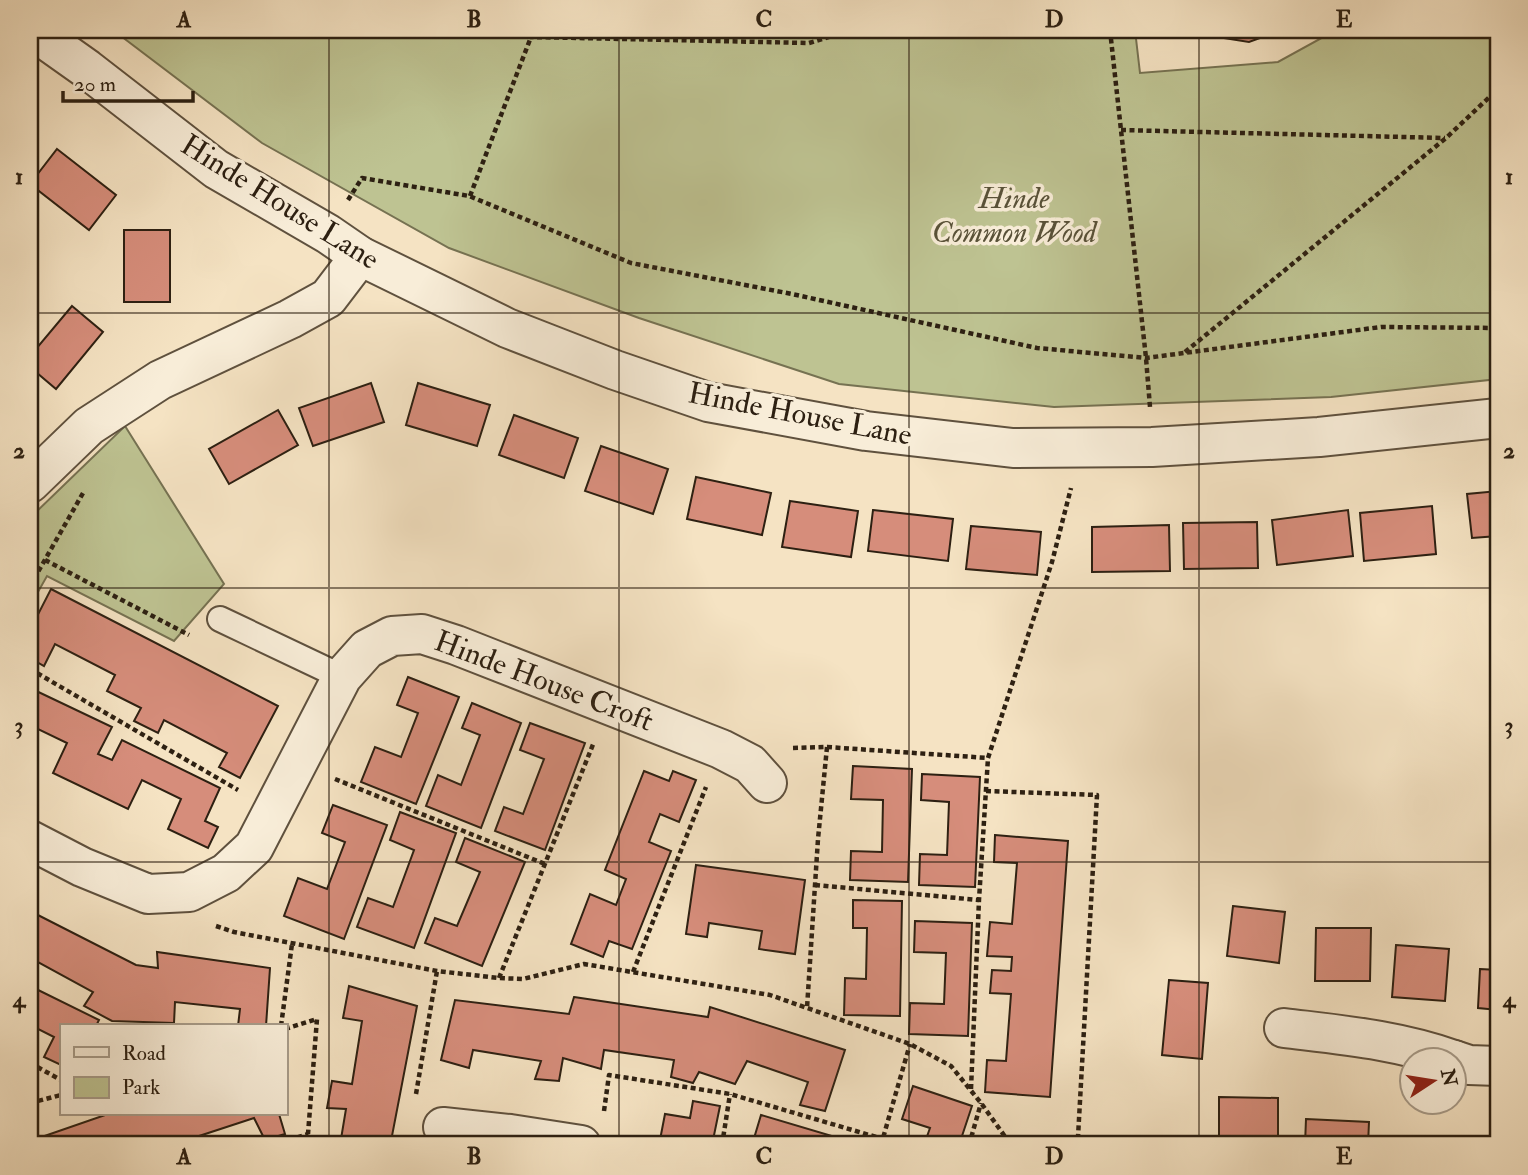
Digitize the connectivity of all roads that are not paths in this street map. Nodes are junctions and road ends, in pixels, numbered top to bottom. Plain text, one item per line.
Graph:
1 (32, 30) edge
2 (360, 256) junction
3 (1498, 418) edge
4 (30, 483) edge
5 (220, 619) road end
6 (342, 677) junction
7 (767, 783) dead end
8 (30, 840) edge
9 (1284, 1028) dead end
10 (1408, 1046) edge
11 (1468, 1065) edge
12 (1498, 1066) edge
13 (429, 1117) road end
14 (592, 1133) edge
15 (509, 1140) edge

1 - 2 street, Hinde House Lane
2 - 3 street, Hinde House Lane
2 - 4 street
5 - 6 lane
6 - 7 street, Hinde House Croft
6 - 8 street, Hinde House Croft
9 - 10 street
11 - 12 street
13 - 15 street
14 - 15 street

